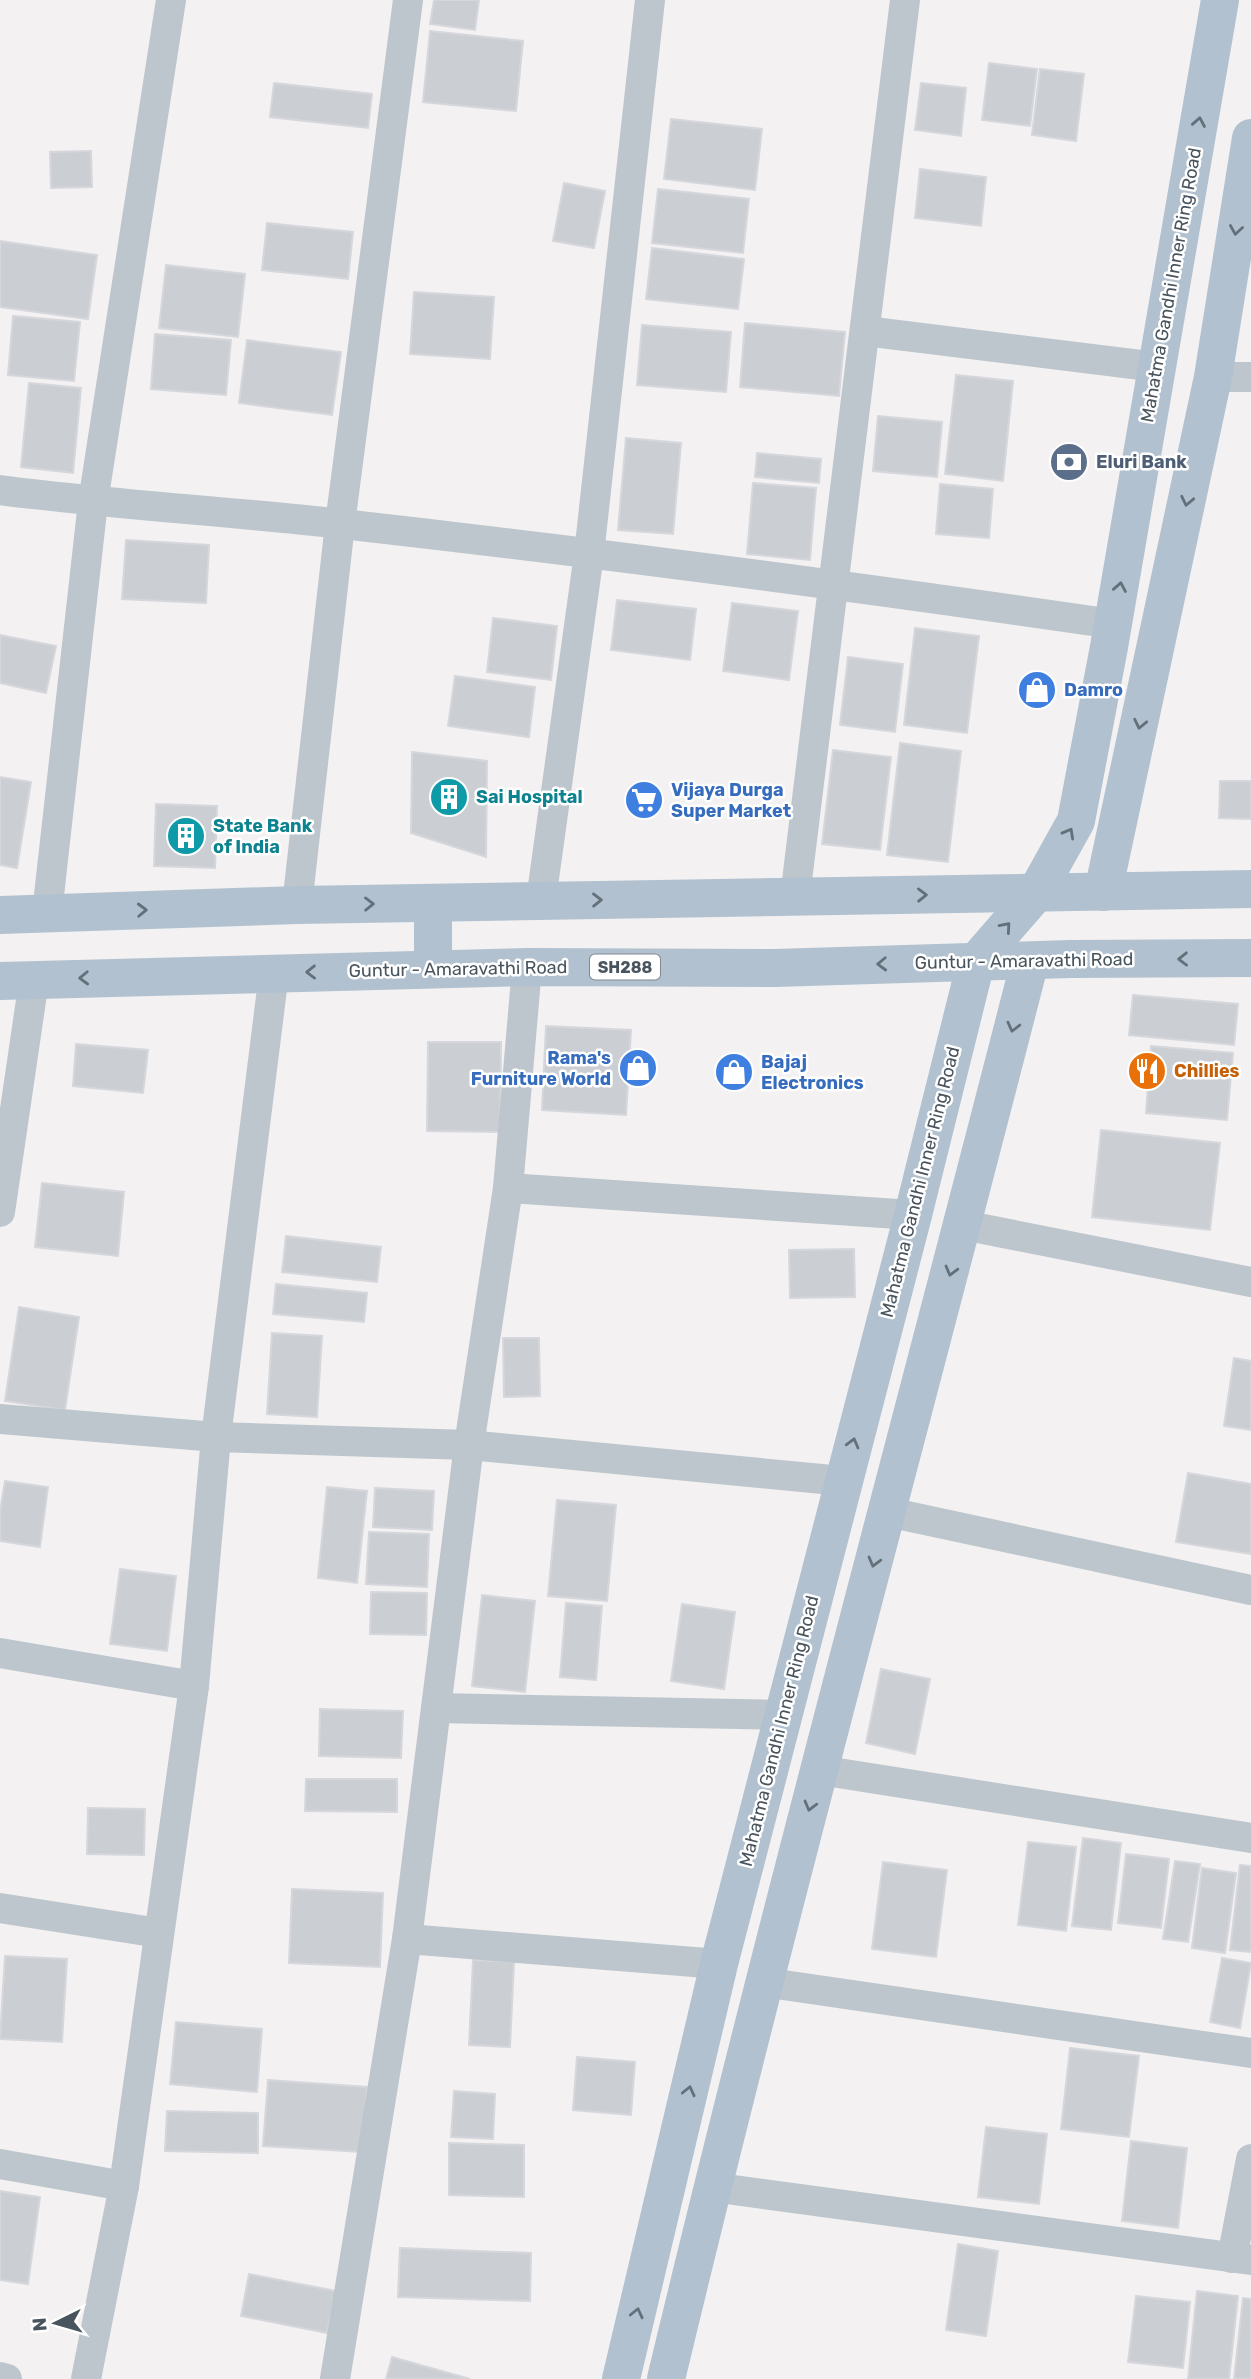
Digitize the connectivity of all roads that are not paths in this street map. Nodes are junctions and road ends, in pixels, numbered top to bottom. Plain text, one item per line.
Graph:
1 (171, 0) edge
2 (408, 0) edge
3 (650, 0) edge
4 (905, 0) edge
5 (1220, 0) edge
6 (1251, 138) edge
7 (865, 331) junction
8 (1157, 367) junction
9 (1213, 377) junction
10 (1251, 377) edge
11 (0, 490) edge
12 (93, 502) junction
13 (340, 524) junction
14 (589, 554) junction
15 (835, 583) junction
16 (1113, 624) junction
17 (1251, 889) edge
18 (1103, 892) junction
19 (1036, 893) junction
20 (794, 897) junction
21 (541, 900) junction
22 (433, 903) junction
23 (298, 905) junction
24 (47, 913) junction
25 (0, 915) edge
26 (1251, 958) edge
27 (976, 961) junction
28 (1030, 961) junction
29 (527, 967) junction
30 (433, 969) junction
31 (274, 973) junction
32 (17, 980) edge
33 (508, 1188) junction
34 (0, 1212) edge
35 (913, 1215) junction
36 (962, 1225) junction
37 (1251, 1282) edge
38 (0, 1419) edge
39 (216, 1437) junction
40 (469, 1445) junction
41 (843, 1481) junction
42 (888, 1512) junction
43 (1251, 1590) edge
44 (0, 1653) edge
45 (194, 1686) junction
46 (436, 1708) junction
47 (783, 1715) junction
48 (819, 1770) junction
49 (1251, 1838) edge
50 (0, 1908) edge
51 (159, 1933) junction
52 (407, 1940) junction
53 (719, 1964) junction
54 (763, 1982) junction
55 (1251, 2053) edge
56 (1251, 2159) edge
57 (0, 2164) edge
58 (124, 2186) junction
59 (712, 2187) junction
60 (1242, 2259) edge
61 (0, 2377) edge
62 (7, 2379) edge
63 (86, 2379) edge
64 (335, 2379) edge
65 (621, 2379) edge
66 (666, 2379) edge

1 - 12 street
2 - 13 street
3 - 14 street
4 - 7 street
8 -> 5 main road, Mahatma Gandhi Inner Ring Road
6 -> 9 main road
7 - 8 street
7 - 15 street
16 -> 8 main road, Mahatma Gandhi Inner Ring Road
9 - 10 street
9 -> 18 main road
11 - 12 street
12 - 13 street
12 - 24 street
13 - 14 street
13 - 23 street
14 - 15 street
14 - 21 street
15 - 16 street
15 - 20 street
19 -> 16 main road, Mahatma Gandhi Inner Ring Road
17 - 18 main road
18 - 19 main road
20 -> 19 main road
27 -> 19 main road, Mahatma Gandhi Inner Ring Road
21 -> 20 main road
21 - 22 main road
23 -> 22 main road
22 - 30 main road
24 -> 23 main road
24 - 25 main road
26 -> 28 main road, Guntur - Amaravathi Road / SH288
27 - 28 main road, Guntur - Amaravathi Road / SH288
27 -> 29 main road, Guntur - Amaravathi Road / SH288
27 - 35 main road, Mahatma Gandhi Inner Ring Road
28 -> 36 main road
29 - 30 main road, Guntur - Amaravathi Road / SH288
29 - 33 street
30 -> 31 main road, Guntur - Amaravathi Road / SH288
31 -> 32 main road, Guntur - Amaravathi Road / SH288
31 - 39 street
32 - 34 street
33 - 35 street
33 - 40 street
41 -> 35 main road, Mahatma Gandhi Inner Ring Road
36 - 37 street
36 -> 42 main road
38 - 39 street
39 - 40 street
39 - 45 street
40 - 41 street
40 - 46 street
41 - 47 main road, Mahatma Gandhi Inner Ring Road
42 - 43 street
42 -> 48 main road
44 - 45 street
45 - 51 street
46 - 47 street
46 - 52 street
47 - 53 main road, Mahatma Gandhi Inner Ring Road
48 - 49 street
48 -> 54 main road
50 - 51 street
51 - 58 street
52 - 53 street
52 - 64 street
65 -> 53 main road, Mahatma Gandhi Inner Ring Road
54 - 55 street
54 - 59 main road
56 - 60 street
57 - 58 street
58 - 63 street
59 - 60 street
59 - 66 main road
61 - 62 street

